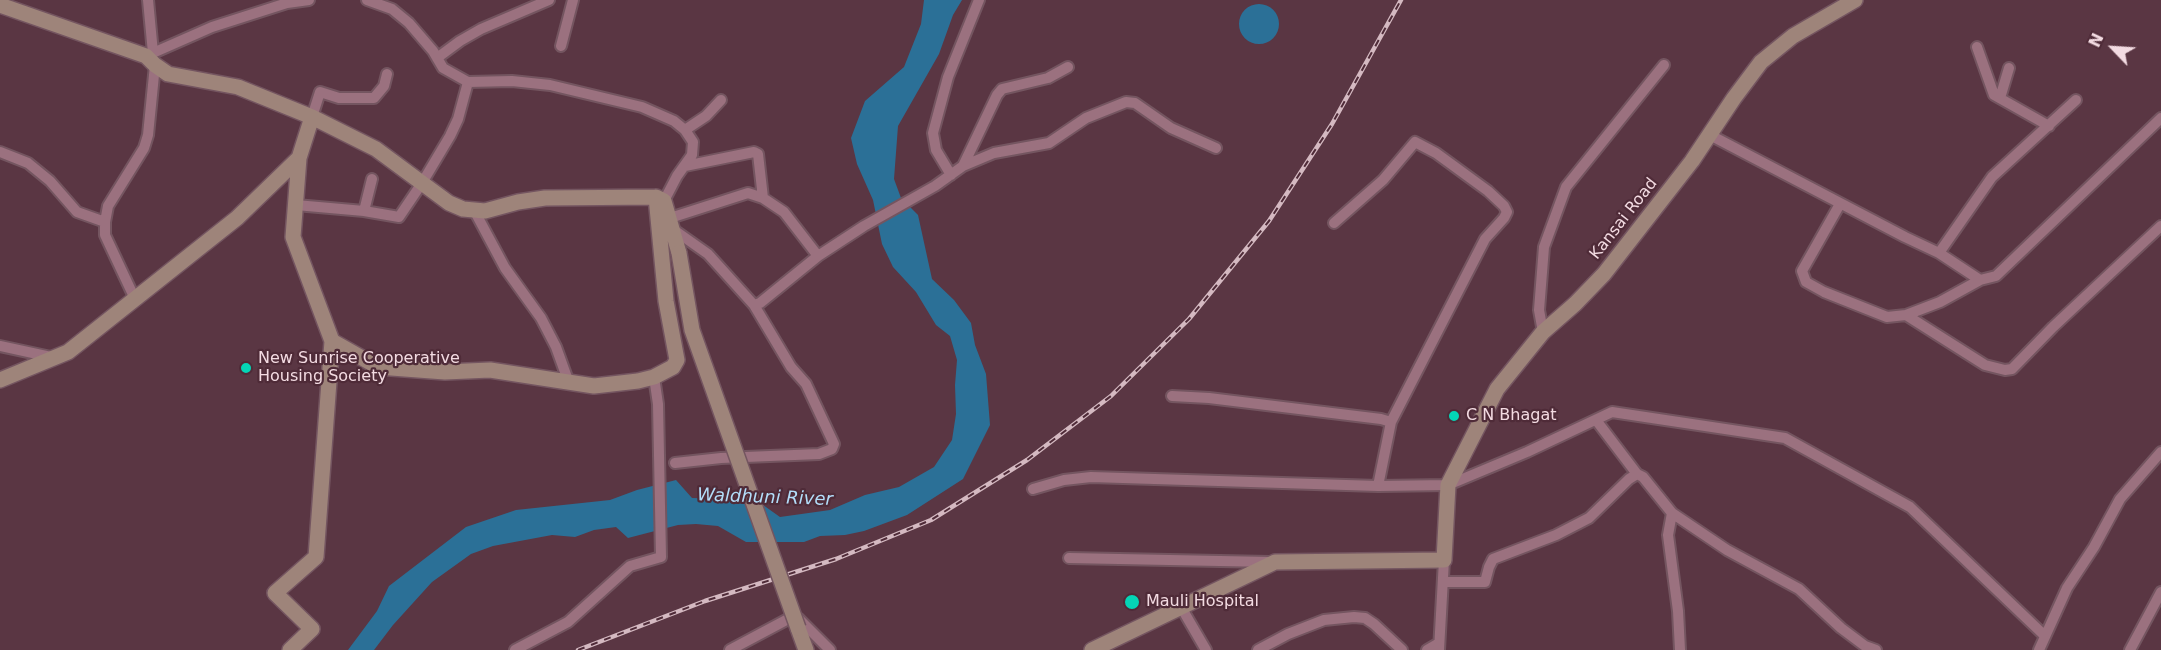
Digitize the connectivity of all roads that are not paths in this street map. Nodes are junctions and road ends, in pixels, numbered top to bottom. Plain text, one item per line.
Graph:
1 (148, 0) edge
2 (309, 0) edge
3 (367, 0) edge
4 (549, 0) edge
5 (573, 0) edge
6 (1855, 0) edge
7 (979, 1) edge
8 (0, 5) edge
9 (561, 46) dead end
10 (1977, 47) dead end
11 (151, 58) junction
12 (437, 58) junction
13 (1664, 65) dead end
14 (1068, 67) dead end
15 (2009, 68) dead end
16 (387, 74) dead end
17 (468, 82) junction
18 (2000, 98) junction
19 (721, 100) dead end
20 (2076, 100) dead end
21 (312, 117) junction
22 (2161, 118) edge
23 (2049, 126) junction
24 (685, 130) junction
25 (1710, 135) junction
26 (1216, 148) dead end
27 (0, 152) edge
28 (299, 158) junction
29 (685, 166) junction
30 (963, 166) junction
31 (951, 175) junction
32 (372, 179) dead end
33 (422, 183) junction
34 (763, 198) junction
35 (660, 199) junction
36 (1840, 204) junction
37 (296, 205) junction
38 (474, 210) junction
39 (364, 211) junction
40 (105, 222) junction
41 (1334, 223) dead end
42 (672, 224) junction
43 (2161, 226) edge
44 (1939, 253) junction
45 (818, 256) junction
46 (1980, 280) junction
47 (135, 299) junction
48 (754, 305) junction
49 (1906, 315) junction
50 (1543, 332) junction
51 (332, 341) junction
52 (0, 346) edge
53 (51, 357) junction
54 (654, 377) junction
55 (0, 380) edge
56 (569, 383) junction
57 (1172, 396) dead end
58 (1596, 420) junction
59 (1391, 422) junction
60 (2161, 452) edge
61 (675, 463) dead end
62 (1637, 474) junction
63 (1448, 484) junction
64 (1378, 486) junction
65 (1033, 489) dead end
66 (1672, 513) junction
67 (1070, 558) dead end
68 (1444, 560) junction
69 (1275, 562) junction
70 (1443, 582) junction
71 (2161, 592) edge
72 (1181, 608) junction
73 (2045, 636) junction
74 (1439, 647) edge
75 (290, 650) edge
76 (515, 650) edge
77 (730, 650) edge
78 (806, 650) edge
79 (830, 650) edge
80 (1092, 650) edge
81 (1206, 650) edge
82 (1258, 650) edge
83 (1402, 650) edge
84 (1427, 650) edge
85 (1680, 650) edge
86 (1876, 650) edge
87 (2039, 650) edge
88 (2130, 650) edge

1 - 11 street
2 - 11 street
3 - 12 street
4 - 12 street
5 - 9 street
6 - 25 street, Kansai Road
7 - 31 street
8 - 11 street
10 - 18 street
11 - 21 street
11 - 40 street
12 - 17 street
13 - 50 street
14 - 30 street
15 - 18 street
16 - 21 street
17 - 24 street
17 - 33 street
18 - 23 street
19 - 24 street
20 - 23 street
21 - 28 street
21 - 33 street
22 - 46 street
23 - 44 street
24 - 29 street
25 - 36 street
25 - 50 street, Kansai Road
26 - 30 street
27 - 40 street
28 - 37 street
28 - 47 street
29 - 34 street
29 - 35 street
30 - 31 street
31 - 45 street
32 - 39 street
33 - 38 street
33 - 39 street
34 - 42 street
34 - 45 street
35 - 38 street
35 - 42 street
35 - 54 street
36 - 44 street
36 - 49 street
37 - 39 street
37 - 51 street
38 - 56 street
40 - 47 street
41 - 59 street
42 - 48 street
42 - 78 street, bridge
43 - 49 street
44 - 46 street
45 - 48 street
46 - 49 street
47 - 53 street
48 - 61 street
50 - 63 street, Kansai Road
51 - 56 street
51 - 75 street
52 - 53 street
53 - 55 street
54 - 56 street
54 - 76 street
57 - 59 street
58 - 62 street
58 - 63 street
58 - 73 street
59 - 64 street
60 - 73 street
62 - 66 street
62 - 70 street
63 - 64 street
63 - 68 street
64 - 65 street
66 - 85 street
66 - 86 street
67 - 69 street
68 - 69 street
68 - 70 street
69 - 72 street
70 - 74 street
71 - 88 street
72 - 80 street
72 - 81 street
73 - 87 street
74 - 84 street
77 - 79 street
82 - 83 street

